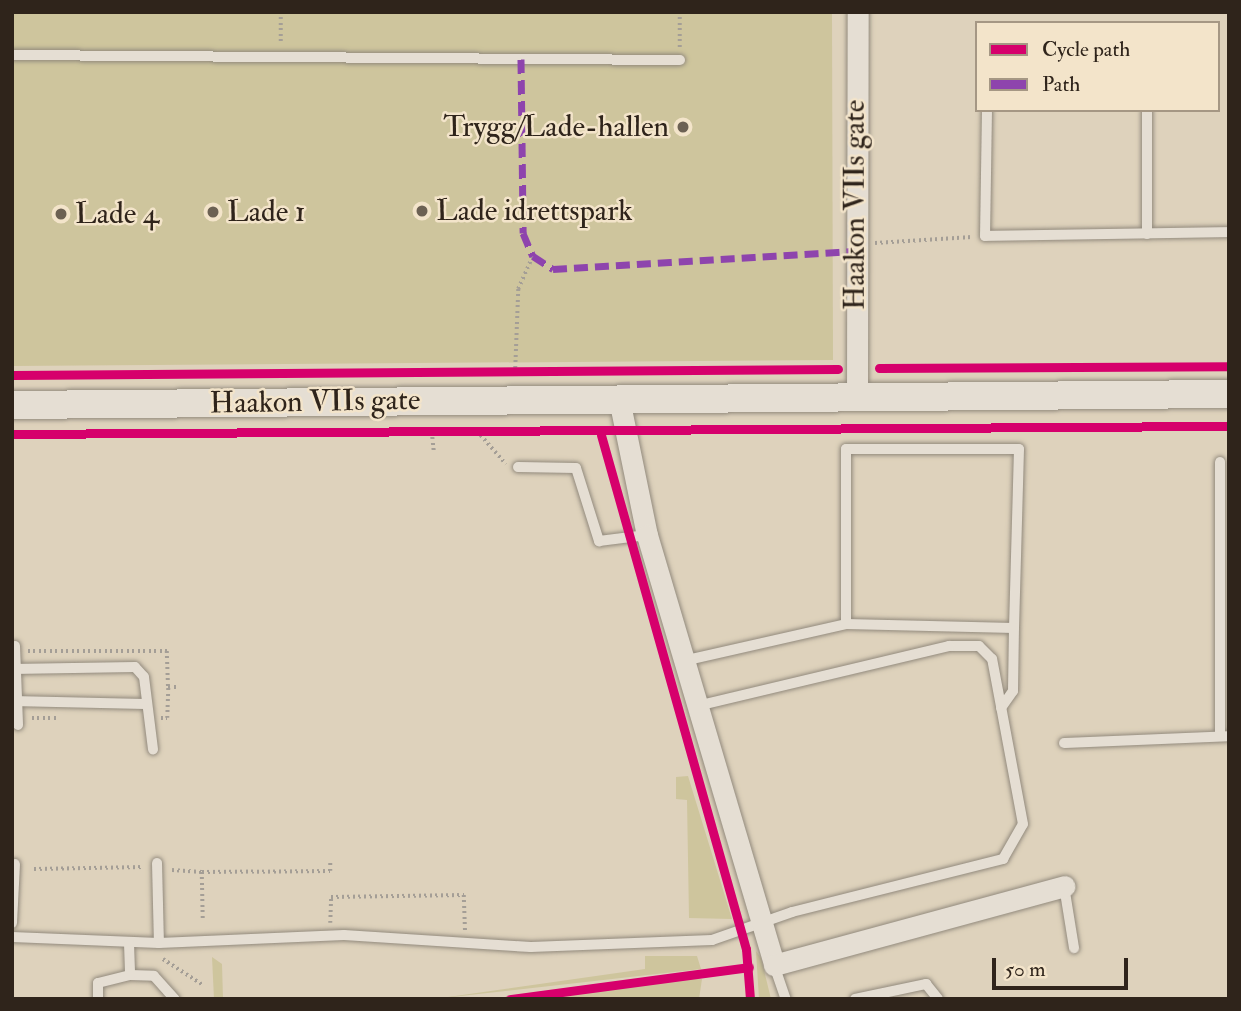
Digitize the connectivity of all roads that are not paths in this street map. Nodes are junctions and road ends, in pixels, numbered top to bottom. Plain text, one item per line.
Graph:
1 (858, 12) edge
2 (12, 55) edge
3 (680, 60) road end
4 (986, 112) edge
5 (1147, 112) edge
6 (1229, 232) edge
7 (1147, 234) junction
8 (1229, 394) edge
9 (856, 398) junction
10 (619, 399) junction
11 (12, 405) edge
12 (1220, 462) dead end
13 (518, 467) road end
14 (647, 535) junction
15 (846, 624) junction
16 (1014, 628) junction
17 (15, 646) dead end
18 (683, 661) junction
19 (13, 668) edge
20 (14, 701) edge
21 (145, 704) junction
22 (697, 706) junction
23 (1001, 708) junction
24 (18, 725) dead end
25 (1224, 735) edge
26 (1064, 743) dead end
27 (153, 749) dead end
28 (15, 864) dead end
29 (157, 866) road end
30 (1064, 886) joint
31 (12, 923) edge
32 (762, 927) junction
33 (12, 937) edge
34 (129, 943) junction
35 (159, 943) junction
36 (1074, 948) dead end
37 (774, 965) junction
38 (130, 975) junction
39 (98, 999) edge
40 (175, 999) edge
41 (786, 999) edge
42 (855, 999) edge
43 (938, 999) edge

1 - 9 street, Haakon VIIs gate
2 - 3 lane
4 - 7 lane
5 - 7 lane
6 - 7 lane
8 - 9 main road, Haakon VIIs gate
9 - 10 main road, Haakon VIIs gate
10 - 11 main road, Haakon VIIs gate
10 - 14 street
12 - 25 lane
13 - 14 lane
14 - 18 street
15 - 16 lane
15 - 16 lane
15 - 18 lane
16 - 23 lane
17 - 19 lane
18 - 22 street
19 - 20 lane
19 - 21 lane
20 - 21 lane
20 - 24 lane
21 - 27 lane
22 - 23 lane
22 - 32 street
23 - 32 lane
25 - 26 lane
28 - 31 lane
29 - 35 lane
30 - 36 lane
30 - 37 street
32 - 35 lane
32 - 37 street
33 - 34 lane
34 - 35 lane
34 - 38 lane
37 - 41 lane
38 - 39 lane
38 - 40 lane
42 - 43 lane

